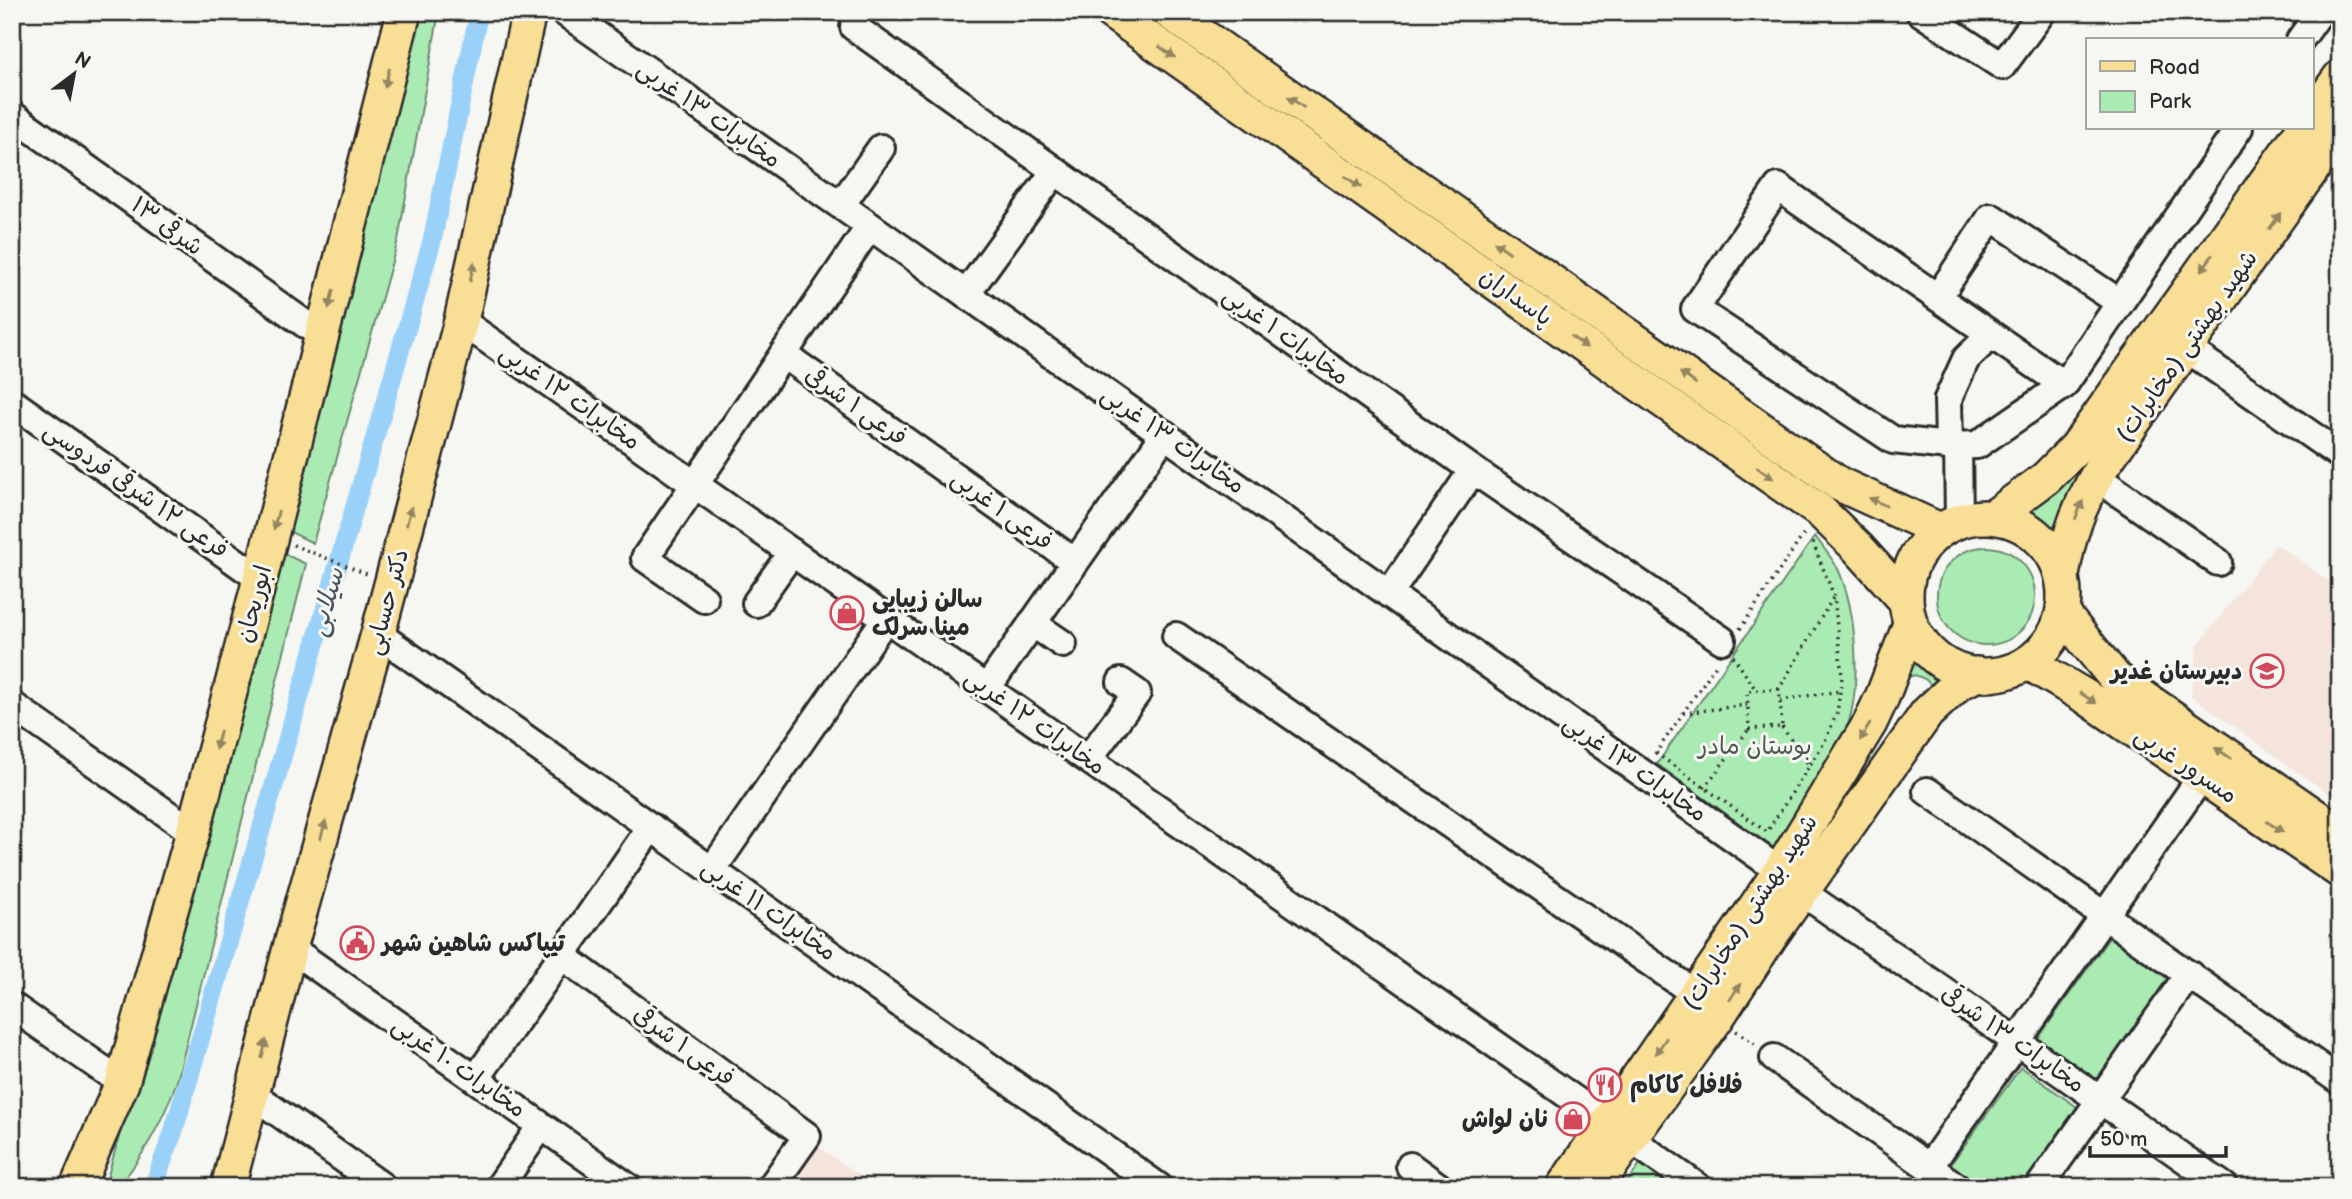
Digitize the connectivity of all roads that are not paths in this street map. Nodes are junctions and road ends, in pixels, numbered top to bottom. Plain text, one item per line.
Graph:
1 (404, 12) edge
2 (529, 12) edge
3 (564, 12) edge
4 (1111, 12) edge
5 (1169, 12) edge
6 (1920, 12) edge
7 (2042, 12) edge
8 (2320, 12) edge
9 (854, 27) dead end
10 (2301, 38) edge
11 (2340, 77) edge
12 (2314, 113) edge
13 (12, 115) edge
14 (2238, 130) edge
15 (2303, 130) edge
16 (2340, 130) edge
17 (881, 148) dead end
18 (1055, 171) junction
19 (841, 205) junction
20 (870, 226) junction
21 (966, 294) junction
22 (1938, 297) junction
23 (2119, 302) junction
24 (461, 321) junction
25 (1991, 335) junction
26 (322, 336) junction
27 (2186, 348) junction
28 (783, 354) junction
29 (2064, 385) junction
30 (12, 402) edge
31 (1165, 434) junction
32 (1954, 445) junction
33 (2340, 455) edge
34 (929, 458) joint
35 (1473, 470) junction
36 (2095, 477) junction
37 (695, 484) junction
38 (1993, 517) junction
39 (1950, 525) junction
40 (792, 552) junction
41 (1075, 562) junction
42 (2218, 562) dead end
43 (2062, 576) junction
44 (260, 579) junction
45 (1390, 594) junction
46 (704, 598) dead end
47 (756, 603) dead end
48 (1908, 612) junction
49 (2063, 614) junction
50 (886, 618) junction
51 (1032, 623) junction
52 (379, 634) junction
53 (1176, 636) dead end
54 (1722, 639) road end
55 (1063, 644) dead end
56 (2029, 663) junction
57 (1977, 674) junction
58 (1121, 682) dead end
59 (987, 688) junction
60 (1881, 701) junction
61 (12, 705) edge
62 (1923, 718) junction
63 (1088, 759) junction
64 (2202, 776) junction
65 (1927, 791) dead end
66 (651, 827) junction
67 (193, 832) junction
68 (2340, 833) edge
69 (712, 870) junction
70 (2340, 871) edge
71 (1791, 881) junction
72 (2105, 915) junction
73 (290, 948) junction
74 (561, 955) junction
75 (2189, 974) junction
76 (12, 1006) edge
77 (1707, 1006) junction
78 (2019, 1042) junction
79 (1774, 1058) road end
80 (476, 1079) junction
81 (2340, 1081) edge
82 (122, 1083) junction
83 (252, 1094) junction
84 (2101, 1102) junction
85 (541, 1126) junction
86 (1619, 1131) junction
87 (1410, 1166) dead end
88 (1930, 1167) junction
89 (77, 1187) edge
90 (228, 1187) edge
91 (383, 1187) edge
92 (499, 1187) edge
93 (628, 1187) edge
94 (771, 1187) edge
95 (1159, 1187) edge
96 (1439, 1187) edge
97 (1563, 1187) edge
98 (1595, 1187) edge
99 (1698, 1187) edge
100 (1958, 1187) edge
101 (2039, 1187) edge
102 (2225, 1187) edge

1 -> 26 main road, ابوریحان
24 -> 2 main road, دکتر حسابی
3 - 19 street, مخابرات ۱۳ غربی
4 -> 48 main road, پاسداران
39 -> 5 main road, پاسداران
6 - 7 street
8 - 10 street
9 - 18 street, مخابرات ۱ غربی
11 - 12 main road
13 - 26 street, ۱۳ شرقی
14 - 23 street
15 -> 38 main road, شهید بهشتی (مخابرات)
27 -> 16 main road, شهید بهشتی (مخابرات)
17 - 19 street
18 - 21 street
18 - 35 street, مخابرات ۱ غربی
19 - 20 street, مخابرات ۱۳ غربی
20 - 21 street, مخابرات ۱۳ غربی
20 - 28 street
21 - 31 street, مخابرات ۱۳ غربی
22 - 23 street
22 - 25 street
22 - 32 street
23 - 29 street
24 - 37 street, مخابرات ۱۲ غربی
52 -> 24 main road, دکتر حسابی
25 - 29 street
25 - 32 street
26 -> 44 main road, ابوریحان
27 - 33 street
27 - 36 main road, شهید بهشتی (مخابرات)
28 - 34 street, فرعی ۱ شرقی
28 - 37 street
29 - 32 street
30 - 44 street, فرعی ۱۲ شرقی فردوسی
31 - 41 street
31 - 45 street, مخابرات ۱۳ غربی
32 - 39 street
34 - 41 street, فرعی ۱ غربی
35 - 45 street
35 - 54 street, مخابرات ۱ غربی
36 - 42 street
43 -> 36 main road, شهید بهشتی (مخابرات)
37 - 40 street, مخابرات ۱۲ غربی
37 - 46 street
38 - 39 main road
38 - 43 main road
39 - 48 main road
40 - 47 street
40 - 50 street, مخابرات ۱۲ غربی
41 - 51 street
43 - 49 main road
44 -> 67 main road, ابوریحان
45 - 71 street, مخابرات ۱۳ غربی
48 - 57 main road
48 - 60 main road, شهید بهشتی (مخابرات)
49 - 56 main road
68 -> 49 main road, مسرور غربی
50 - 59 street, مخابرات ۱۲ غربی
50 - 69 street
51 - 55 street
51 - 59 street
52 - 66 street, مخابرات ۱۱ غربی
73 -> 52 main road, دکتر حسابی
53 - 77 street
56 - 57 main road
56 -> 64 main road, مسرور غربی
57 - 62 main road, شهید بهشتی (مخابرات)
58 - 63 street
59 - 63 street, مخابرات ۱۲ غربی
60 - 62 main road
60 -> 71 main road, شهید بهشتی (مخابرات)
61 - 67 street
62 - 71 main road, شهید بهشتی (مخابرات)
63 - 86 street, مخابرات ۱۲ غربی
64 -> 70 main road, مسرور غربی
64 - 72 street
65 - 72 street
66 - 69 street, مخابرات ۱۱ غربی
66 - 74 street
67 - 82 main road, ابوریحان
69 - 95 street, مخابرات ۱۱ غربی
71 - 77 main road, شهید بهشتی (مخابرات)
71 - 78 street, مخابرات ۱۳ شرقی
72 - 75 street
72 - 78 street
73 - 80 street, مخابرات ۱۰ غربی
83 -> 73 main road, دکتر حسابی
74 - 80 street
74 - 94 street, فرعی ۱ شرقی
75 - 81 street
75 - 84 street
76 - 82 street
77 - 86 main road, شهید بهشتی (مخابرات)
78 - 84 street, مخابرات ۱۳ شرقی
78 - 88 street
79 - 88 street
80 - 85 street, مخابرات ۱۰ غربی
82 - 89 main road, ابوریحان
83 - 90 main road, دکتر حسابی
83 - 91 street
84 - 101 street
84 - 102 street, مخابرات ۱۳ شرقی
85 - 92 street
85 - 93 street, مخابرات ۱۰ غربی
86 - 97 main road, شهید بهشتی (مخابرات)
86 - 98 main road, شهید بهشتی (مخابرات)
86 - 99 street, مخابرات ۱۲ غربی
87 - 96 street
88 - 100 street

